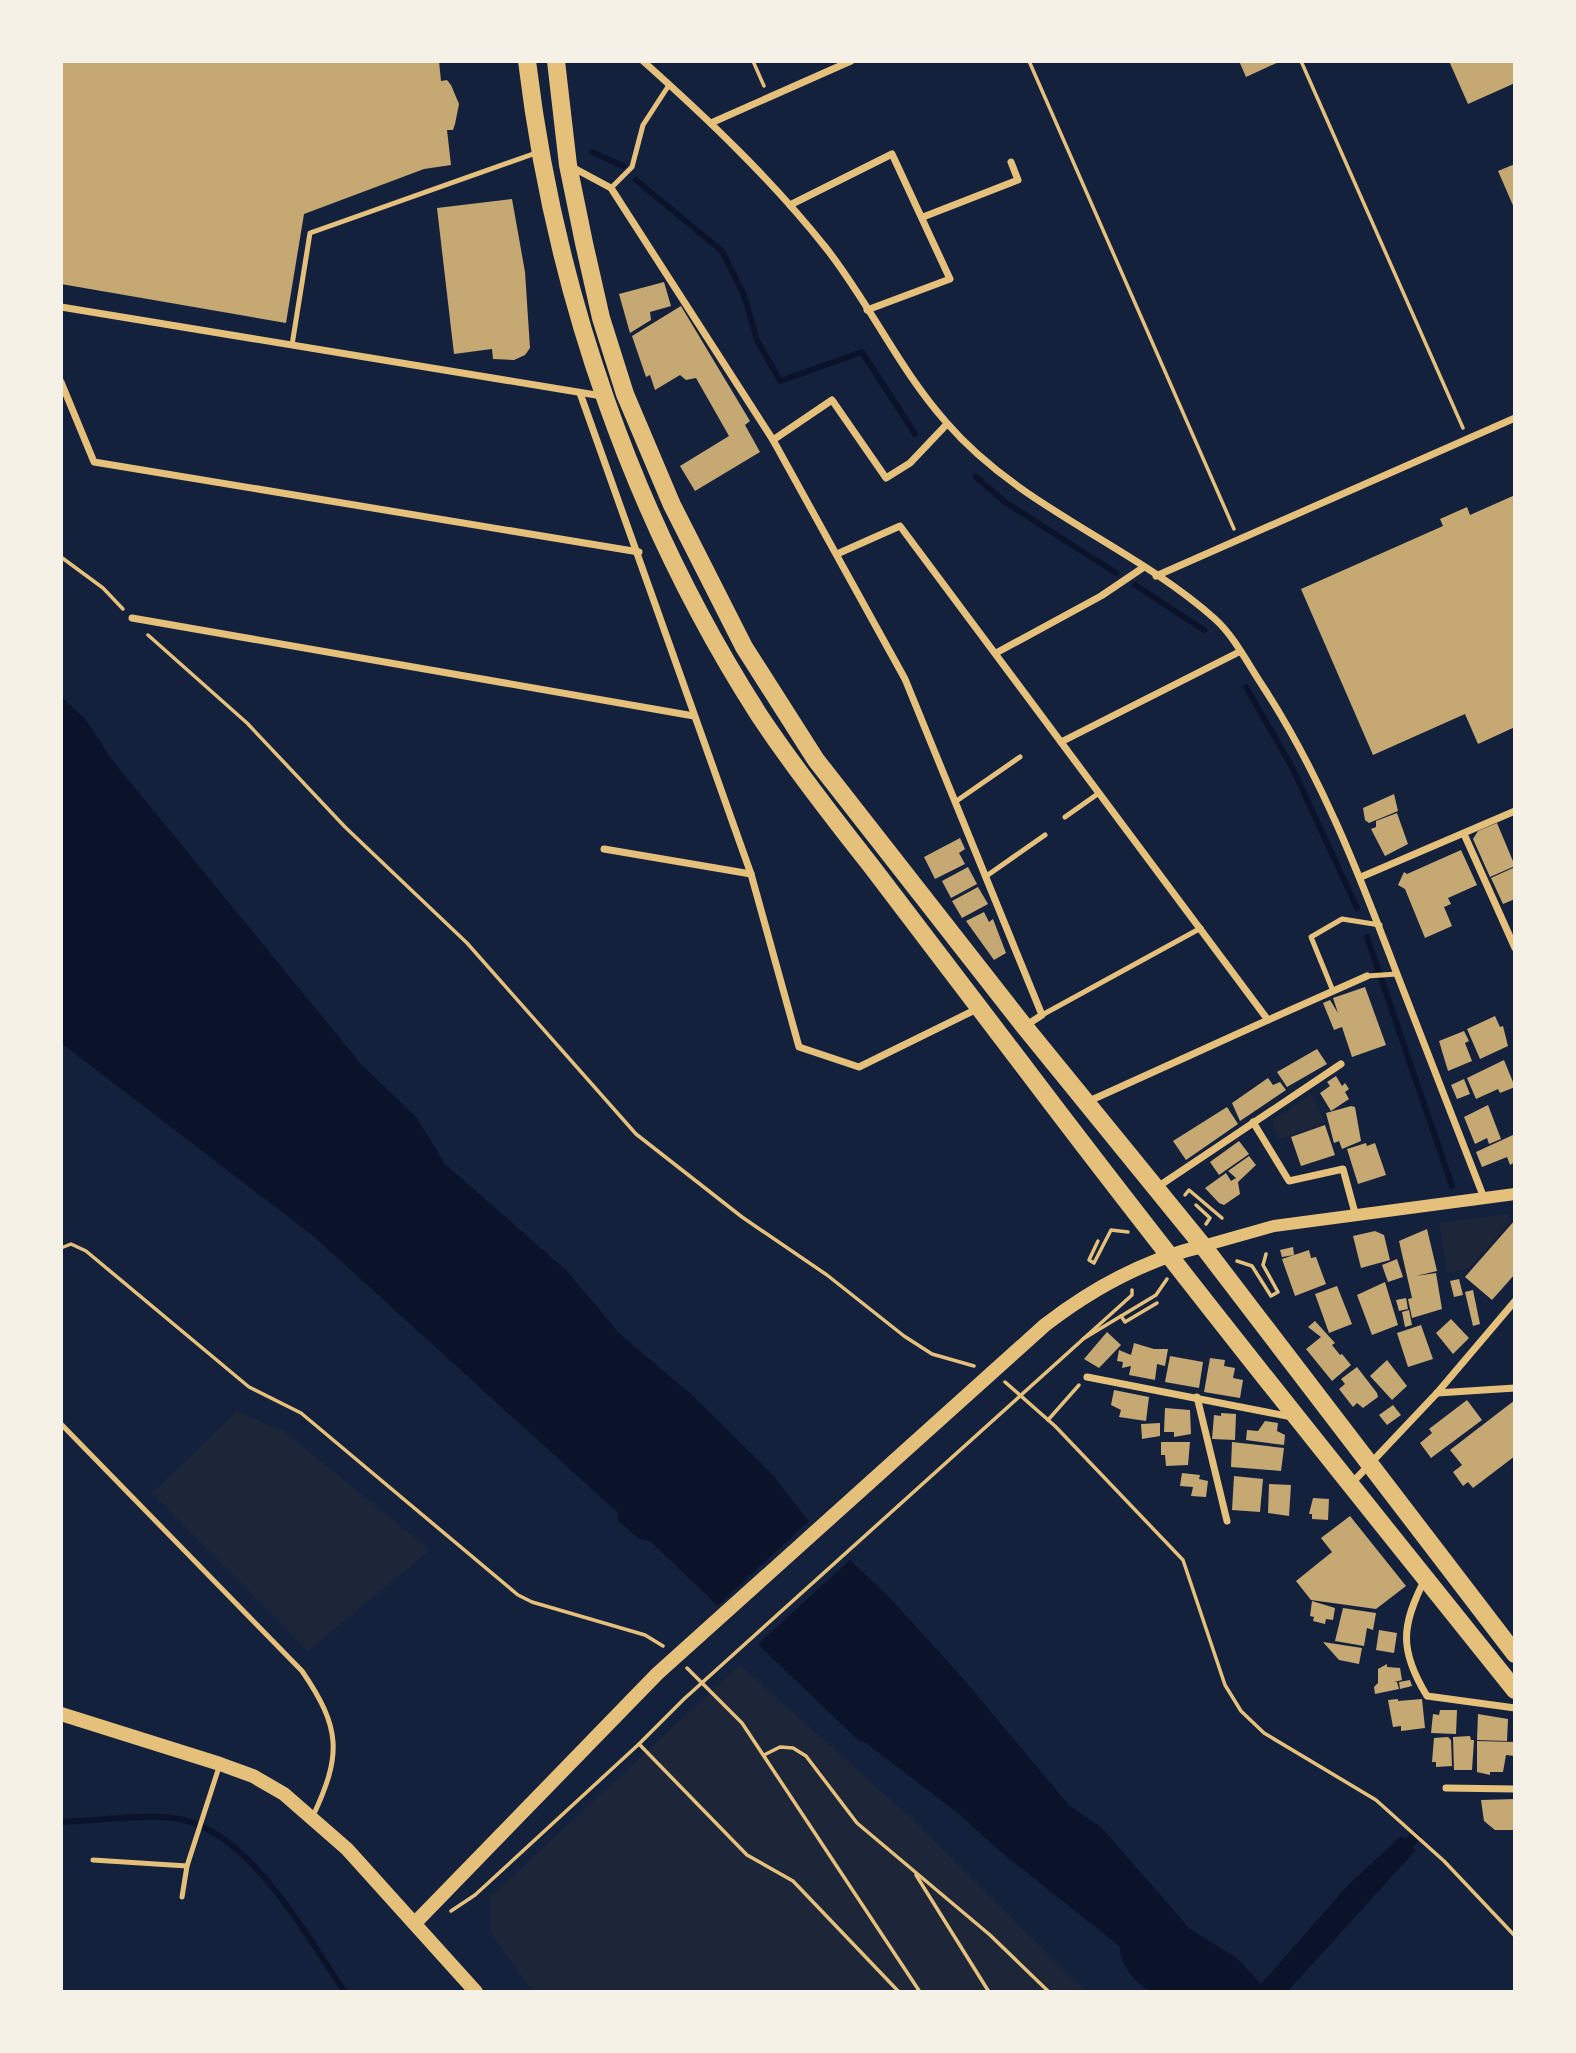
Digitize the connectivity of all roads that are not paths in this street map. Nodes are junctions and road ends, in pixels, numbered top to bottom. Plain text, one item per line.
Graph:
1 (527, 61) edge
2 (556, 61) edge
3 (643, 61) edge
4 (851, 61) edge
5 (669, 85) junction
6 (711, 123) junction
7 (542, 151) junction
8 (1011, 162) dead end
9 (568, 165) junction
10 (611, 188) junction
11 (790, 205) junction
12 (923, 218) junction
13 (61, 307) edge
14 (867, 310) junction
15 (292, 345) junction
16 (61, 382) edge
17 (580, 393) junction
18 (603, 397) junction
19 (1515, 418) edge
20 (947, 424) junction
21 (773, 440) junction
22 (639, 552) junction
23 (837, 554) junction
24 (1144, 567) junction
25 (1156, 576) junction
26 (132, 618) road end
27 (1239, 652) junction
28 (996, 653) junction
29 (694, 716) junction
30 (1061, 742) junction
31 (1020, 757) dead end
32 (1099, 793) junction
33 (955, 802) junction
34 (1515, 811) edge
35 (1065, 817) dead end
36 (1464, 834) junction
37 (1045, 835) dead end
38 (604, 849) dead end
39 (751, 874) junction
40 (985, 877) junction
41 (1361, 877) junction
42 (1380, 925) junction
43 (1201, 929) junction
44 (1515, 948) edge
45 (1397, 974) junction
46 (1367, 976) joint
47 (1333, 991) junction
48 (979, 1008) junction
49 (1042, 1015) junction
50 (1268, 1020) junction
51 (1024, 1026) junction
52 (1341, 1065) dead end
53 (1086, 1102) junction
54 (1253, 1122) junction
55 (1156, 1189) junction
56 (1515, 1194) edge
57 (1484, 1198) junction
58 (1354, 1213) junction
59 (1203, 1246) junction
60 (1170, 1254) junction
61 (1515, 1301) edge
62 (1087, 1377) road end
63 (1515, 1388) edge
64 (1437, 1393) junction
65 (1197, 1397) junction
66 (1296, 1418) junction
67 (61, 1424) edge
68 (1368, 1465) junction
69 (1351, 1485) junction
70 (1227, 1521) dead end
71 (1425, 1578) junction
72 (1515, 1654) edge
73 (1515, 1690) edge
74 (1515, 1708) edge
75 (61, 1714) edge
76 (220, 1764) junction
77 (1447, 1787) dead end
78 (1515, 1789) edge
79 (313, 1816) junction
80 (93, 1860) dead end
81 (187, 1866) junction
82 (182, 1897) dead end
83 (416, 1922) junction
84 (476, 1992) edge

1 - 7 highway
2 - 9 highway
3 - 5 street
4 - 6 street
5 - 6 street
5 - 10 lane
6 - 11 street
7 - 15 lane
7 - 18 highway
8 - 12 street
9 - 10 street
9 - 51 highway
10 - 21 street
11 - 12 street
11 - 14 street
12 - 14 street
13 - 15 street
14 - 20 street
15 - 17 street
16 - 22 street
17 - 18 street
17 - 22 street
18 - 48 highway
19 - 25 street
20 - 21 street
20 - 24 street
21 - 23 street
22 - 29 street
23 - 28 street
23 - 33 street
24 - 25 street
24 - 28 street
25 - 27 street
26 - 29 street
27 - 30 street
27 - 41 street
28 - 30 street
29 - 39 street
30 - 32 street
31 - 33 lane
32 - 35 lane
32 - 43 street
33 - 40 street
34 - 36 street
36 - 41 street
36 - 44 street
37 - 40 lane
38 - 39 street
39 - 48 street
40 - 49 street
41 - 42 street
42 - 45 street
42 - 47 lane
43 - 49 lane
43 - 50 street
45 - 46 lane
45 - 57 street
46 - 47 street
47 - 50 street
48 - 60 highway
49 - 51 street
50 - 53 street
51 - 53 highway
52 - 54 street
53 - 55 highway
54 - 55 street
54 - 58 street
55 - 59 highway
56 - 57 street
57 - 58 street
58 - 59 street
59 - 60 main road
59 - 68 highway
60 - 66 highway
60 - 83 main road
61 - 64 street
62 - 65 street
63 - 64 street
64 - 68 street
65 - 66 street
65 - 70 street
66 - 69 highway
67 - 79 lane
68 - 69 street
68 - 72 highway
69 - 71 highway
71 - 73 highway
71 - 74 street
75 - 76 main road
76 - 79 main road
76 - 81 lane
77 - 78 street
79 - 83 main road
80 - 81 lane
81 - 82 lane
83 - 84 main road

